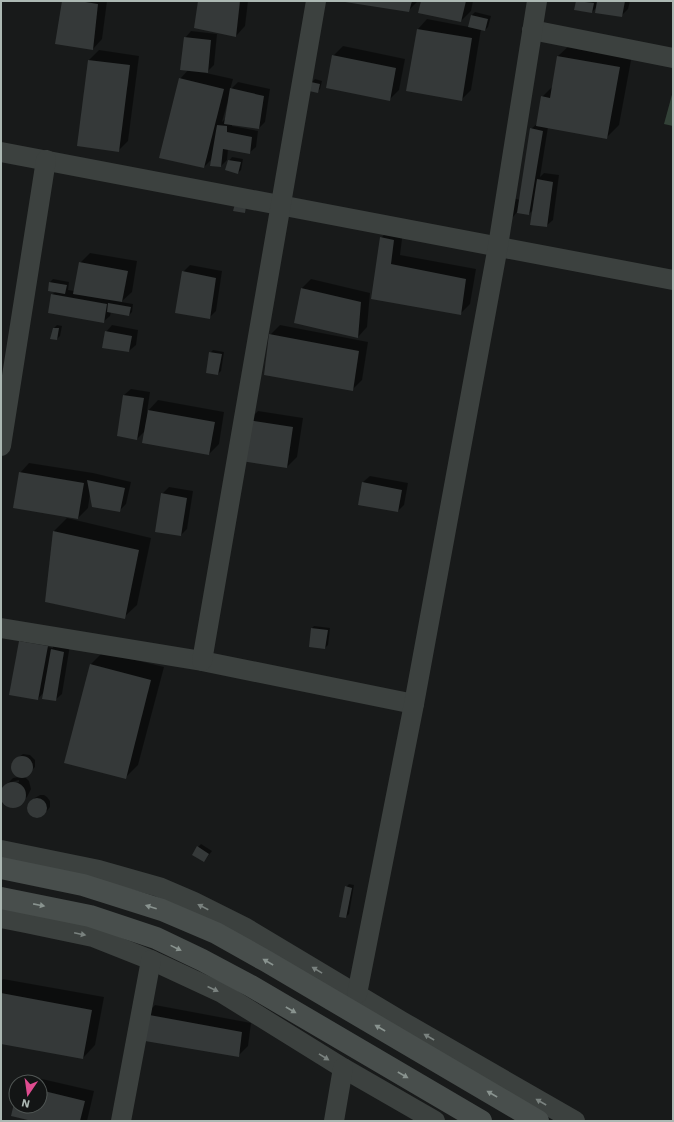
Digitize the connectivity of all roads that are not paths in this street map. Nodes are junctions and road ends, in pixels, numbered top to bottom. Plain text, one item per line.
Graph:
1 (316, 1) edge
2 (537, 1) edge
3 (532, 30) junction
4 (673, 58) edge
5 (1, 152) edge
6 (46, 160) junction
7 (281, 205) junction
8 (498, 246) junction
9 (673, 280) edge
10 (7, 377) edge
11 (1, 446) edge
12 (1, 628) edge
13 (202, 662) junction
14 (414, 704) junction
15 (1, 850) edge
16 (1, 868) edge
17 (1, 898) edge
18 (1, 918) edge
19 (151, 960) junction
20 (357, 994) junction
21 (343, 1068) junction
22 (121, 1121) edge
23 (334, 1121) edge
24 (435, 1121) edge
25 (481, 1121) edge
26 (538, 1121) edge
27 (575, 1121) edge

1 - 7 street
2 - 3 street
3 - 4 street
3 - 8 street
5 - 6 street
6 - 7 street
6 - 10 street
7 - 8 street
7 - 13 street
8 - 9 street
8 - 14 street
10 - 11 street
12 - 13 street
13 - 14 street
14 - 20 street
20 -> 15 street
26 -> 16 main road
17 -> 25 main road
18 -> 19 street
19 -> 21 street
19 - 22 street
27 -> 20 street
21 - 23 street
21 - 24 street

